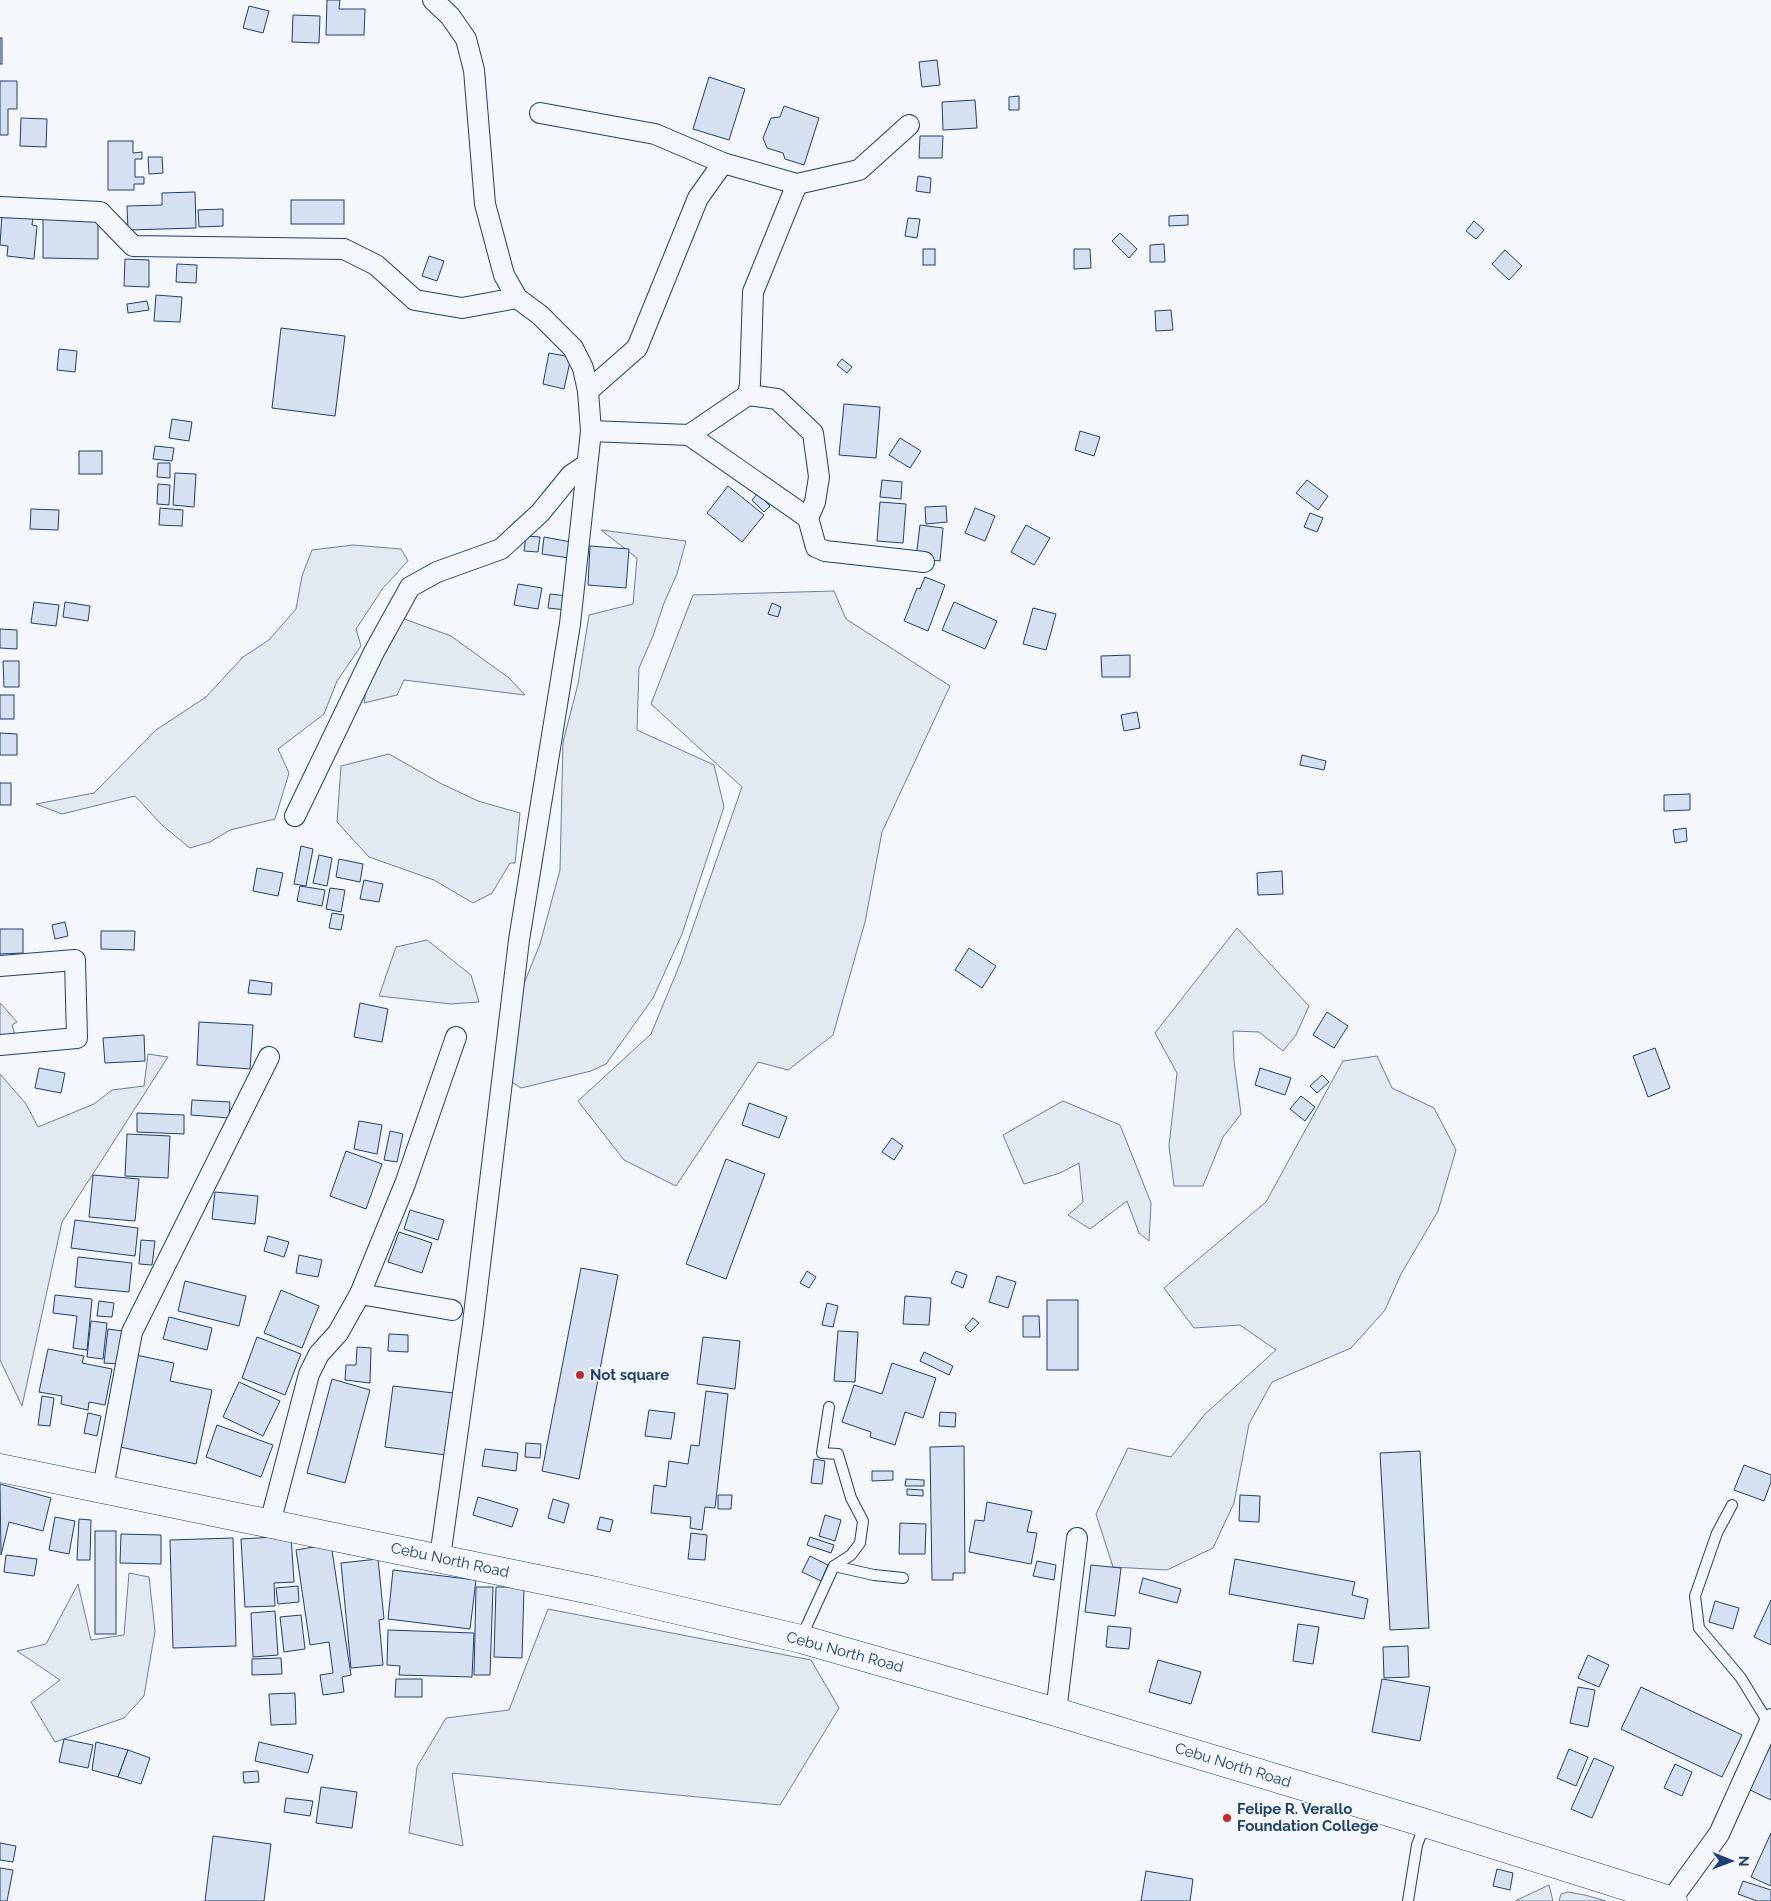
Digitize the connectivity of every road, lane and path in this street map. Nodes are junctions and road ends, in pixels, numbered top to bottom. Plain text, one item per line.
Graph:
1 (434, 0) edge
2 (540, 113) dead end
3 (910, 125) dead end
4 (723, 163) junction
5 (797, 184) junction
6 (0, 207) edge
7 (517, 298) junction
8 (588, 391) junction
9 (748, 396) junction
10 (591, 431) junction
11 (689, 435) junction
12 (586, 465) junction
13 (808, 518) junction
14 (924, 562) dead end
15 (295, 816) dead end
16 (0, 966) edge
17 (456, 1037) dead end
18 (0, 1045) edge
19 (270, 1057) dead end
20 (360, 1294) junction
21 (452, 1310) dead end
22 (829, 1407) dead end
23 (0, 1468) edge
24 (103, 1488) junction
25 (1732, 1505) dead end
26 (270, 1523) junction
27 (1077, 1538) dead end
28 (440, 1557) junction
29 (834, 1566) junction
30 (903, 1578) dead end
31 (801, 1639) junction
32 (1056, 1712) junction
33 (1770, 1722) edge
34 (1425, 1823) junction
35 (1408, 1901) edge
36 (1672, 1901) edge

1 - 7 street
2 - 4 street
3 - 5 street
4 - 5 street
4 - 8 street
5 - 9 street
6 - 7 street
7 - 8 street
8 - 10 street
9 - 11 street
9 - 13 street
10 - 11 street
10 - 12 street
11 - 13 street
12 - 15 street
12 - 28 street
13 - 14 street
16 - 18 street
17 - 20 street
19 - 24 street
20 - 21 street
20 - 26 street
22 - 29 lane
23 - 24 highway, Cebu North Road
24 - 26 highway, Cebu North Road
25 - 33 lane
26 - 28 highway, Cebu North Road
27 - 32 street
28 - 31 highway, Cebu North Road
29 - 30 lane
29 - 31 lane
31 - 32 highway, Cebu North Road
32 - 34 highway, Cebu North Road
33 - 36 street
34 - 35 lane
34 - 36 highway, Cebu North Road

